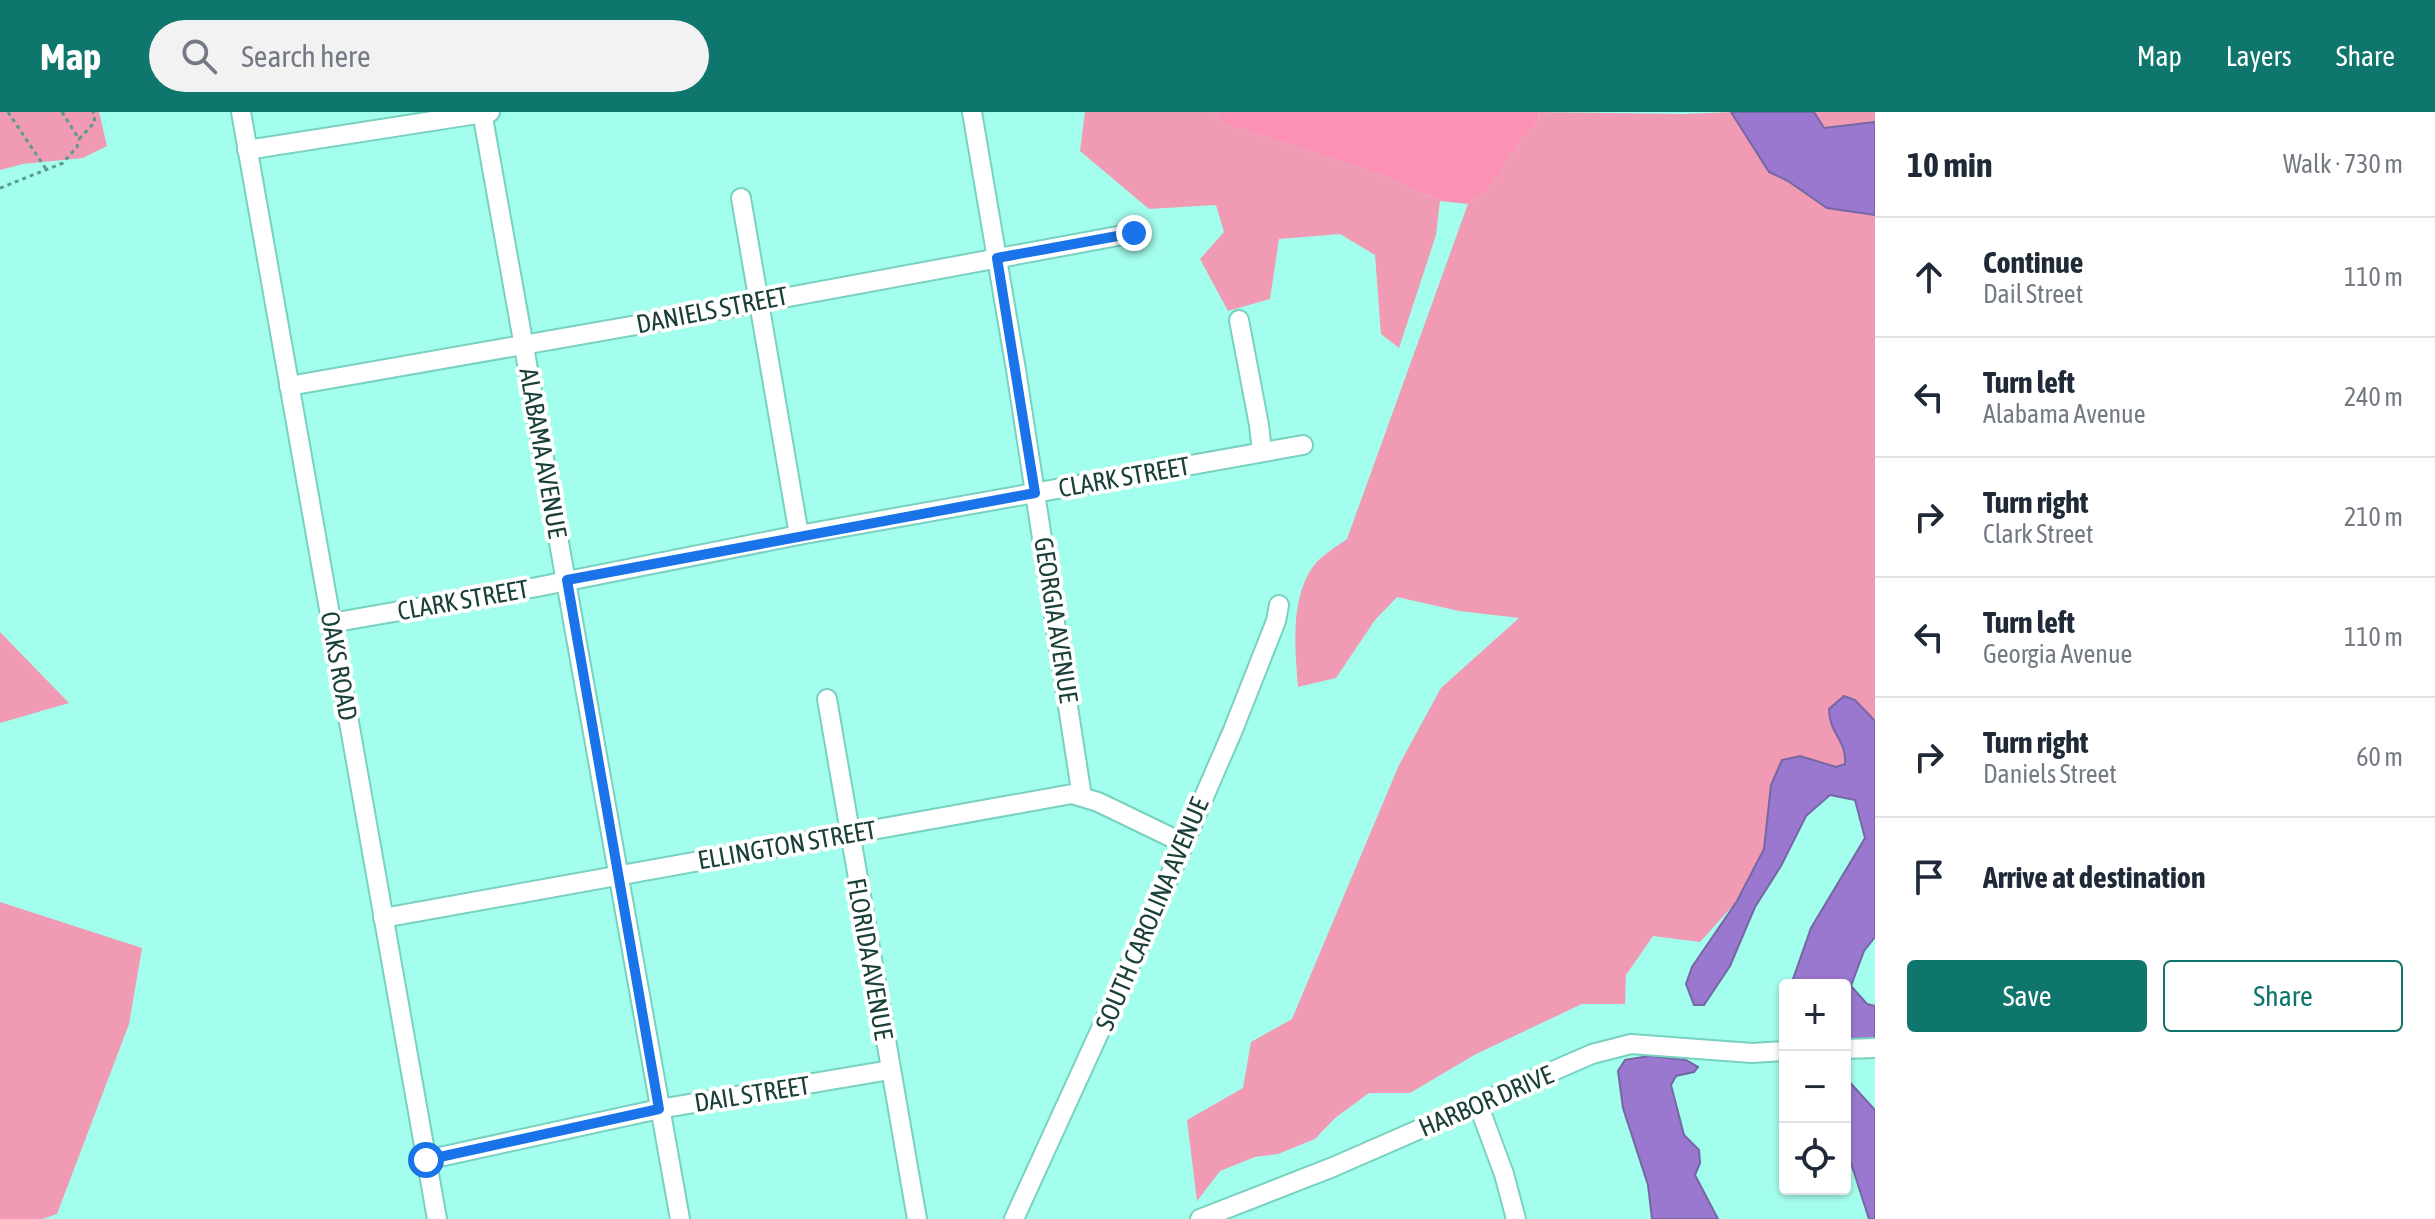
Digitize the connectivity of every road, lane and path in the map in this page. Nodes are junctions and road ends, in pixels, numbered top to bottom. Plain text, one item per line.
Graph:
1 (8, 112) edge
2 (62, 112) edge
3 (93, 112) edge
4 (241, 112) edge
5 (485, 112) edge
6 (972, 112) edge
7 (79, 139) junction
8 (247, 150) junction
9 (46, 169) junction
10 (0, 188) edge
11 (741, 198) dead end
12 (1134, 233) dead end
13 (997, 258) junction
14 (759, 301) junction
15 (1239, 320) dead end
16 (523, 344) junction
17 (289, 386) junction
18 (1303, 445) dead end
19 (1262, 452) junction
20 (1035, 493) junction
21 (799, 535) junction
22 (567, 580) junction
23 (1279, 605) dead end
24 (331, 623) junction
25 (827, 699) dead end
26 (1082, 797) junction
27 (848, 834) junction
28 (1183, 843) junction
29 (619, 875) junction
30 (383, 918) junction
31 (1875, 1048) edge
32 (1851, 1049) edge
33 (1779, 1051) edge
34 (890, 1070) junction
35 (1478, 1104) junction
36 (659, 1109) junction
37 (426, 1160) junction
38 (437, 1219) edge
39 (680, 1219) edge
40 (917, 1219) edge
41 (1014, 1219) edge
42 (1200, 1219) edge
43 (1516, 1219) edge

1 - 9 path
2 - 7 path
3 - 7 path
4 - 8 street, OAKS ROAD
5 - 8 street
5 - 16 street, ALABAMA AVENUE
6 - 13 street, GEORGIA AVENUE
7 - 9 path
8 - 17 street, OAKS ROAD
9 - 10 path
11 - 14 street
12 - 13 street, DANIELS STREET
13 - 14 street, DANIELS STREET
13 - 20 street, GEORGIA AVENUE
14 - 16 street, DANIELS STREET
14 - 21 street
15 - 19 street
16 - 17 street, DANIELS STREET
16 - 22 street, ALABAMA AVENUE
17 - 24 street, OAKS ROAD
18 - 19 street, CLARK STREET
19 - 20 street, CLARK STREET
20 - 21 street, CLARK STREET
20 - 26 street, GEORGIA AVENUE
21 - 22 street, CLARK STREET
22 - 24 street, CLARK STREET
22 - 29 street, ALABAMA AVENUE
23 - 28 street, SOUTH CAROLINA AVENUE
24 - 30 street, OAKS ROAD
25 - 27 street, FLORIDA AVENUE
26 - 27 street, ELLINGTON STREET
26 - 28 street, ELLINGTON STREET
27 - 29 street, ELLINGTON STREET
27 - 34 street, FLORIDA AVENUE
28 - 41 street, SOUTH CAROLINA AVENUE
29 - 30 street, ELLINGTON STREET
29 - 36 street, ALABAMA AVENUE
30 - 37 street, OAKS ROAD
31 - 32 street
33 - 35 street, HARBOR DRIVE
34 - 36 street, DAIL STREET
34 - 40 street, FLORIDA AVENUE
35 - 42 street, HARBOR DRIVE
35 - 43 street
36 - 37 street, DAIL STREET
36 - 39 street, ALABAMA AVENUE
37 - 38 street, OAKS ROAD

